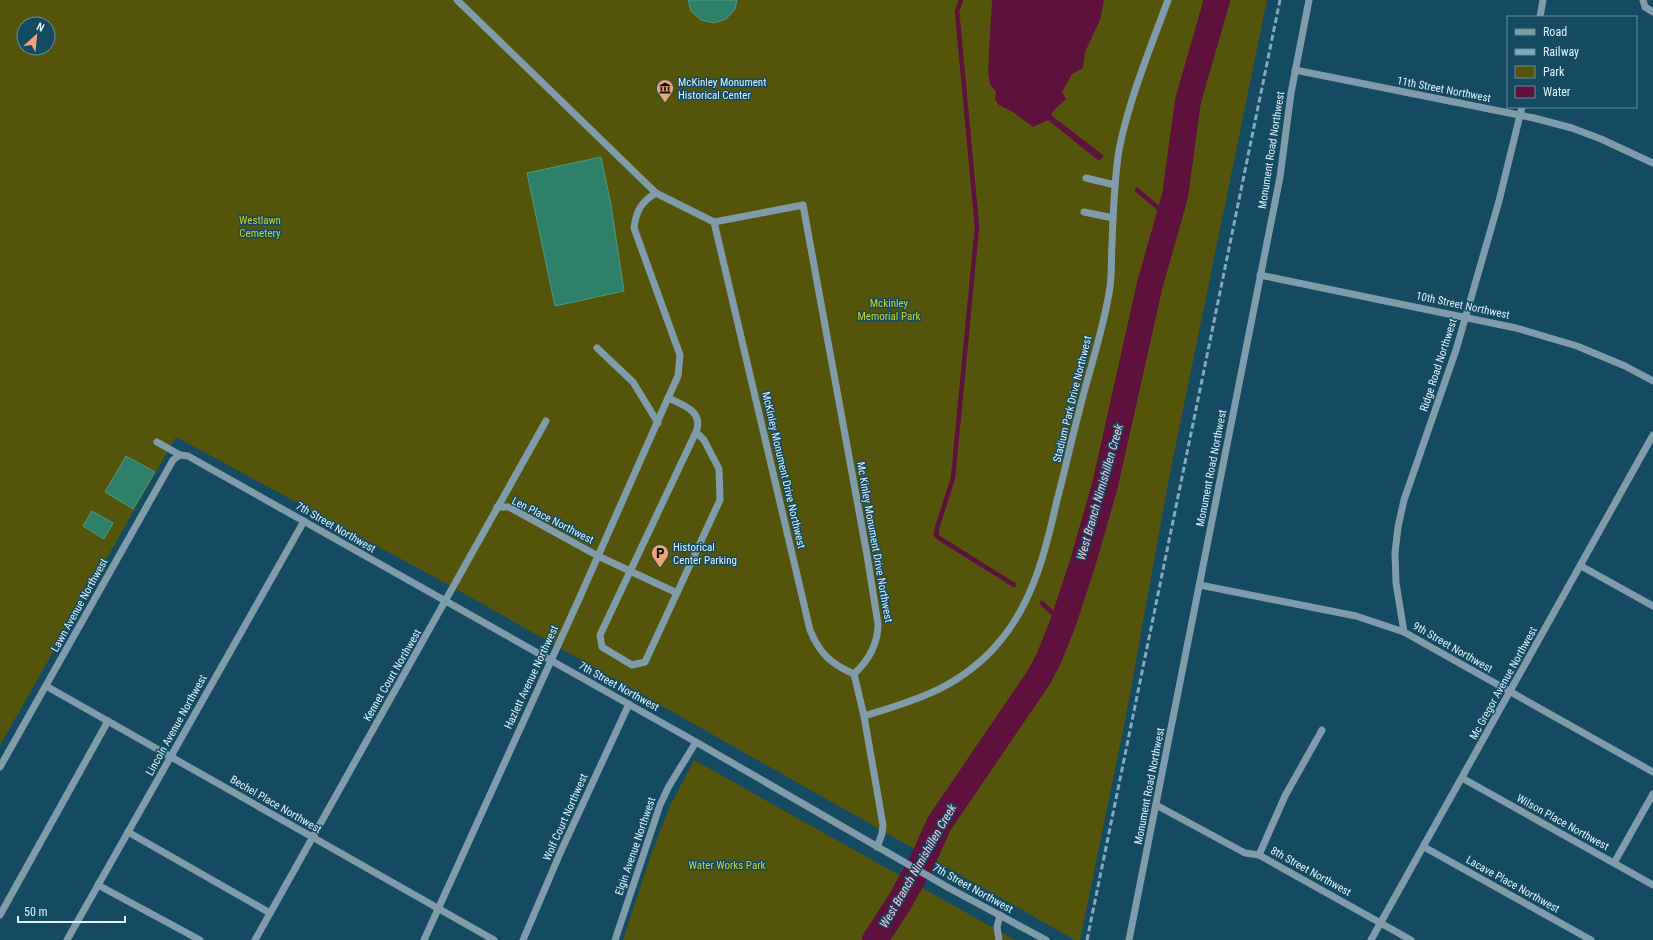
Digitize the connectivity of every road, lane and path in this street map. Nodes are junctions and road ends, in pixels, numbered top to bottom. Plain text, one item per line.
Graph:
1 (457, 0) edge
2 (1168, 0) edge
3 (1309, 0) edge
4 (1543, 0) edge
5 (1643, 0) edge
6 (1653, 12) edge
7 (1540, 16) edge
8 (1295, 70) junction
9 (1522, 108) edge
10 (1521, 116) junction
11 (1653, 163) edge
12 (1086, 178) dead end
13 (1115, 185) junction
14 (656, 193) junction
15 (1084, 212) dead end
16 (1113, 218) junction
17 (714, 222) junction
18 (1260, 275) junction
19 (1466, 317) junction
20 (597, 348) dead end
21 (1653, 381) edge
22 (668, 398) junction
23 (546, 421) dead end
24 (658, 423) junction
25 (696, 432) junction
26 (1653, 435) edge
27 (157, 442) dead end
28 (180, 454) junction
29 (497, 507) junction
30 (304, 521) junction
31 (598, 556) junction
32 (1581, 566) junction
33 (631, 572) junction
34 (1200, 585) junction
35 (677, 593) junction
36 (446, 602) junction
37 (1653, 606) edge
38 (1404, 632) junction
39 (551, 660) junction
40 (854, 674) junction
41 (46, 686) junction
42 (1510, 692) junction
43 (629, 704) junction
44 (864, 716) junction
45 (108, 721) junction
46 (1322, 730) dead end
47 (696, 742) junction
48 (171, 757) junction
49 (0, 767) edge
50 (1653, 772) edge
51 (1462, 778) junction
52 (1653, 794) edge
53 (1156, 805) junction
54 (128, 832) junction
55 (312, 838) junction
56 (878, 847) junction
57 (1424, 847) junction
58 (1259, 855) junction
59 (1614, 863) junction
60 (98, 885) junction
61 (1653, 885) edge
62 (438, 908) junction
63 (270, 913) junction
64 (0, 915) edge
65 (1000, 915) junction
66 (1380, 923) junction
67 (67, 940) edge
68 (200, 940) edge
69 (255, 940) edge
70 (424, 940) edge
71 (494, 940) edge
72 (523, 940) edge
73 (615, 940) edge
74 (999, 940) edge
75 (1046, 940) edge
76 (1129, 940) edge
77 (1371, 940) edge
78 (1411, 940) edge
79 (1591, 940) edge

1 - 14 street
2 - 13 street, Stadium Park Drive Northwest
3 - 8 street, Monument Road Northwest
4 - 7 street
5 - 6 street
8 - 10 street, 11th Street Northwest
8 - 18 street, Monument Road Northwest
9 - 10 street, Ridge Road Northwest
10 - 11 street, 11th Street Northwest
10 - 19 street, Ridge Road Northwest
12 - 13 street
13 - 16 street, Stadium Park Drive Northwest
14 - 17 street
14 - 22 street, Hazlett Avenue Northwest
15 - 16 street
16 - 44 street, Stadium Park Drive Northwest
17 - 40 street, McKinley Monument Drive Northwest
17 - 40 street, Mc Kinley Monument Drive Northwest
18 - 19 street, 10th Street Northwest
18 - 34 street, Monument Road Northwest
19 - 21 street, 10th Street Northwest
19 - 38 street, Ridge Road Northwest
20 - 24 street
22 - 24 street, Hazlett Avenue Northwest
22 - 25 street
23 - 29 street, Kennet Court Northwest
24 - 31 street, Hazlett Avenue Northwest
25 - 33 street
25 - 35 street
26 - 32 street, Mc Gregor Avenue Northwest
27 - 28 street
28 - 30 street, 7th Street Northwest
28 - 41 street, Lawn Avenue Northwest
29 - 31 street, Len Place Northwest
29 - 36 street, Kennet Court Northwest
30 - 36 street, 7th Street Northwest
30 - 48 street, Lincoln Avenue Northwest
31 - 33 street, Len Place Northwest
31 - 39 street, Hazlett Avenue Northwest
32 - 37 street
32 - 42 street, Mc Gregor Avenue Northwest
33 - 35 street, Len Place Northwest
33 - 35 street
34 - 38 street, 9th Street Northwest
34 - 53 street, Monument Road Northwest
36 - 39 street, 7th Street Northwest
36 - 55 street, Kennet Court Northwest
38 - 42 street, 9th Street Northwest
39 - 43 street, 7th Street Northwest
39 - 62 street, Hazlett Avenue Northwest
40 - 44 street
41 - 45 street, Bechel Place Northwest
41 - 49 street, Lawn Avenue Northwest
42 - 50 street, 9th Street Northwest
42 - 51 street, Mc Gregor Avenue Northwest
43 - 47 street, 7th Street Northwest
43 - 72 street, Wolf Court Northwest
44 - 56 street
45 - 48 street, Bechel Place Northwest
45 - 64 street
46 - 58 street
47 - 56 street, 7th Street Northwest
47 - 73 street, Elgin Avenue Northwest
48 - 54 street, Lincoln Avenue Northwest
48 - 55 street, Bechel Place Northwest
51 - 57 street, Mc Gregor Avenue Northwest
51 - 59 street, Wilson Place Northwest
52 - 59 street
53 - 58 street, 8th Street Northwest
53 - 76 street, Monument Road Northwest
54 - 60 street, Lincoln Avenue Northwest
54 - 63 street
55 - 62 street, Bechel Place Northwest
55 - 63 street, Kennet Court Northwest
56 - 65 street, 7th Street Northwest
57 - 66 street, Mc Gregor Avenue Northwest
57 - 79 street, Lacave Place Northwest
58 - 66 street, 8th Street Northwest
59 - 61 street, Wilson Place Northwest
60 - 67 street, Lincoln Avenue Northwest
60 - 68 street
62 - 70 street, Hazlett Avenue Northwest
62 - 71 street, Bechel Place Northwest
63 - 69 street, Kennet Court Northwest
65 - 74 street
65 - 75 street, 7th Street Northwest
66 - 77 street, Mc Gregor Avenue Northwest
66 - 78 street, 8th Street Northwest

